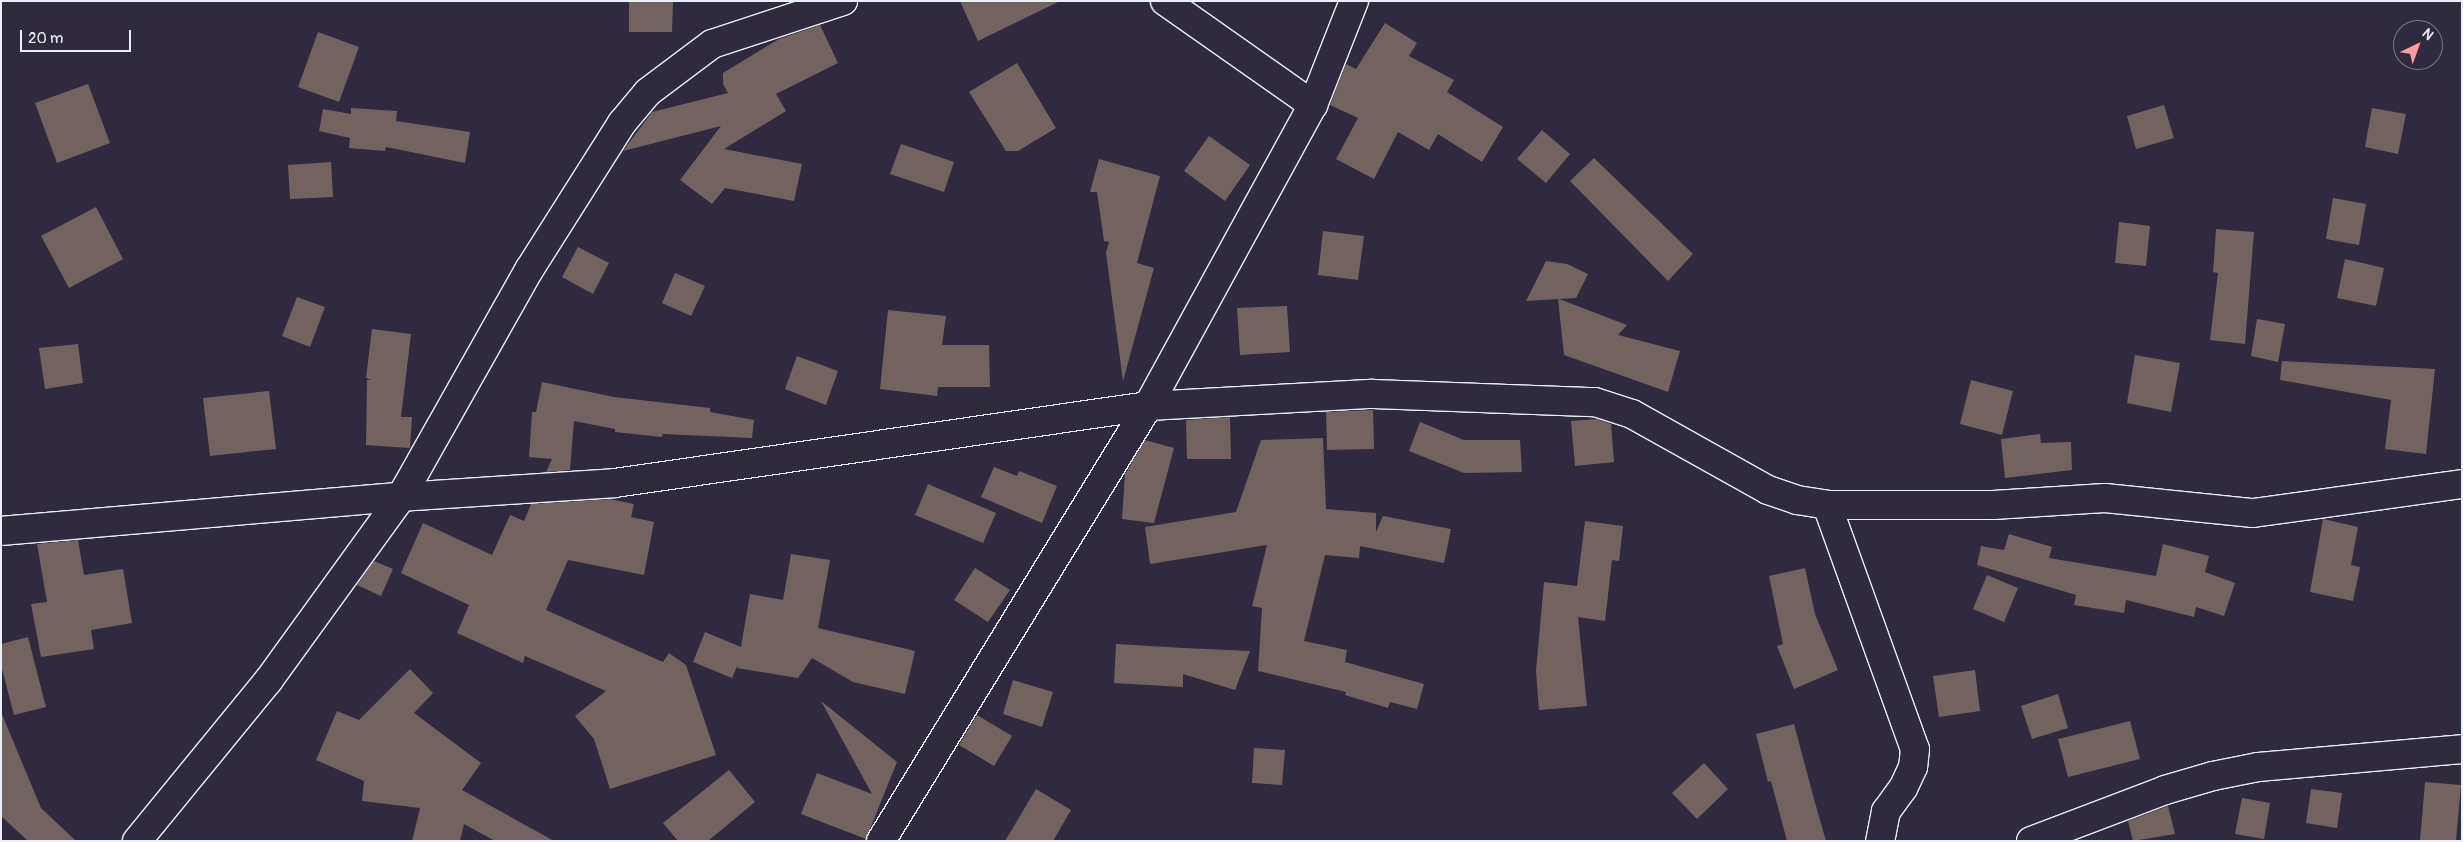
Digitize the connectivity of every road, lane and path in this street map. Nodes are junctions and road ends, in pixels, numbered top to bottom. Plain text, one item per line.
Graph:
1 (843, 1) edge
2 (1165, 1) edge
3 (1354, 1) edge
4 (1313, 105) junction
5 (1148, 406) junction
6 (2462, 484) edge
7 (402, 497) junction
8 (1827, 505) junction
9 (1, 531) edge
10 (2462, 749) edge
11 (138, 841) edge
12 (881, 841) edge
13 (1880, 841) edge
14 (2031, 841) edge

1 - 7 street
2 - 4 street
3 - 4 street
4 - 5 street
5 - 7 street
5 - 8 street
5 - 12 street
6 - 8 street
7 - 9 street
7 - 11 street
8 - 13 street
10 - 14 street

